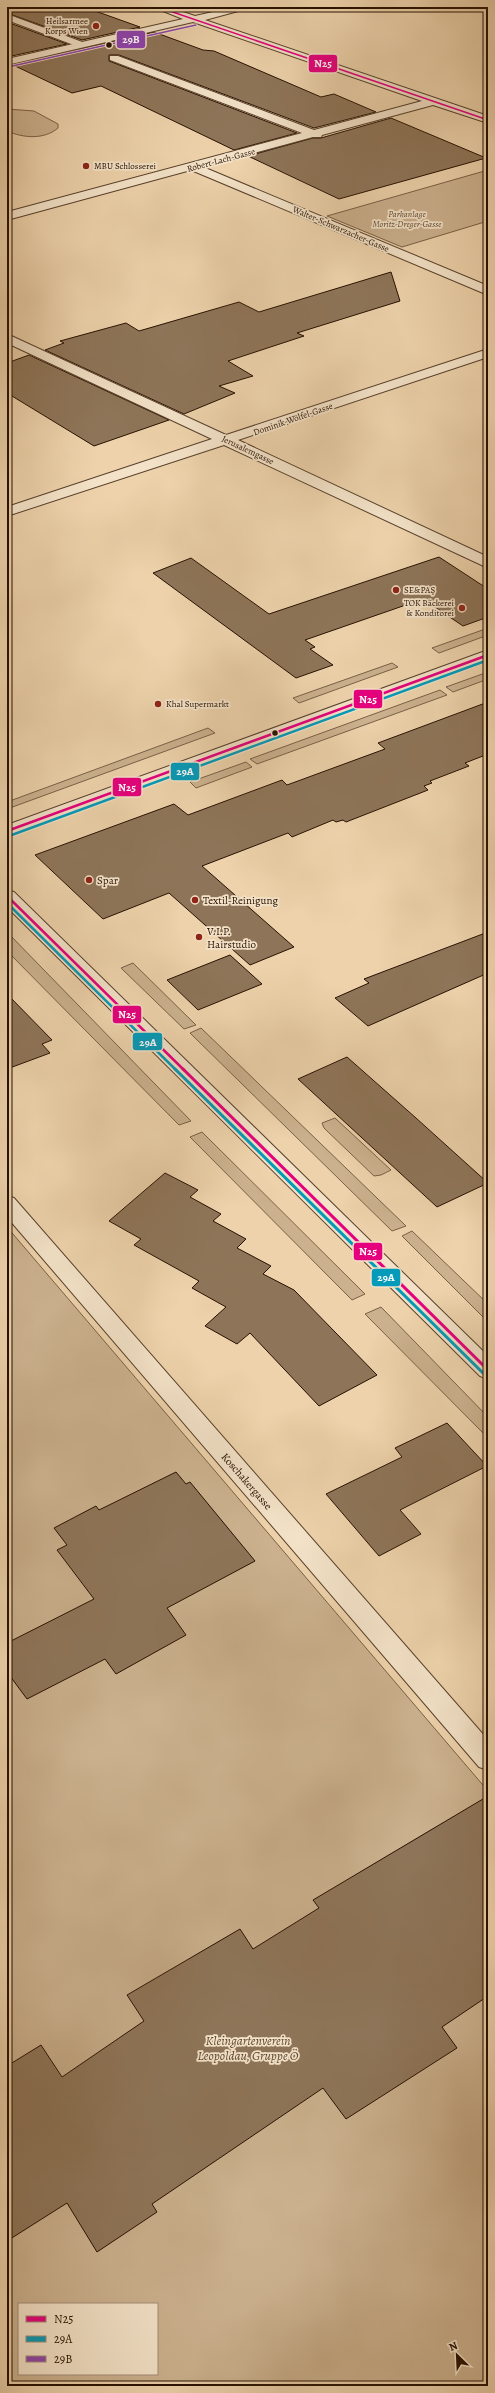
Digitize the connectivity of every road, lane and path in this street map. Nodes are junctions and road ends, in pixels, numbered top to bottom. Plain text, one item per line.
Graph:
1 (158, 7) edge
2 (248, 7) edge
3 (7, 17) edge
4 (195, 20) junction
5 (82, 45) junction
6 (114, 58) dead end
7 (7, 62) edge
8 (435, 101) junction
9 (488, 120) edge
10 (317, 135) junction
11 (194, 167) junction
12 (7, 216) edge
13 (488, 292) edge
14 (7, 338) edge
15 (488, 353) edge
16 (228, 441) junction
17 (7, 512) edge
18 (488, 563) edge
19 (488, 655) edge
20 (7, 831) edge
21 (7, 896) edge
22 (7, 1203) edge
23 (488, 1370) edge
24 (488, 1759) edge

1 - 4 street
2 - 4 street
3 - 5 lane
4 - 5 street
4 - 8 street
5 - 7 street
6 - 10 street
8 - 9 street
8 - 10 street, Robert-Lach-Gasse
10 - 11 street, Robert-Lach-Gasse
11 - 12 street, Robert-Lach-Gasse
11 - 13 street, Walter-Schwarzacher-Gasse
14 - 16 street, Jerusalemgasse
15 - 16 street, Dominik-Wölfel-Gasse
16 - 17 street, Dominik-Wölfel-Gasse
16 - 18 street, Jerusalemgasse
19 - 20 street
21 - 23 street
22 - 24 lane, Koschakergasse

